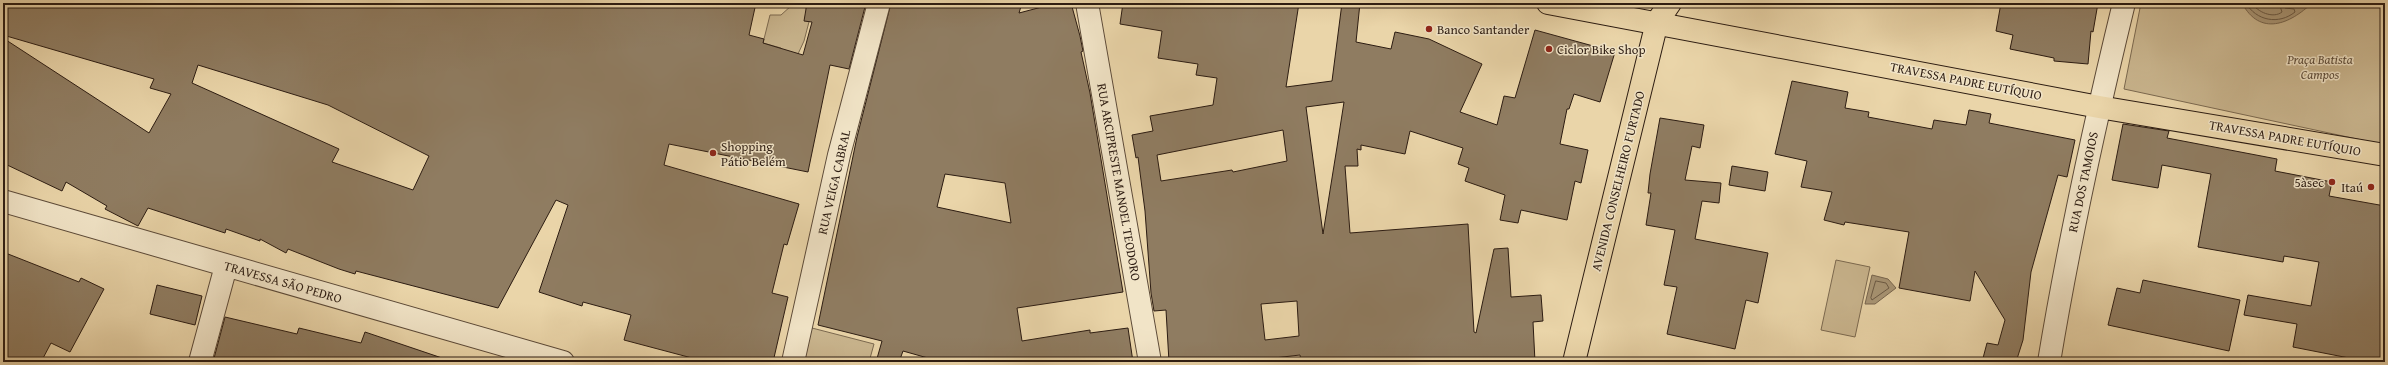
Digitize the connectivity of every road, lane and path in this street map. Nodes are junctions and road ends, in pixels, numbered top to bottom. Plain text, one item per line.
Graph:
1 (879, 3) edge
2 (1087, 3) edge
3 (1548, 3) edge
4 (1670, 3) edge
5 (2124, 3) edge
6 (1656, 22) junction
7 (2099, 106) junction
8 (2385, 155) edge
9 (3, 201) edge
10 (226, 266) junction
11 (200, 362) edge
12 (563, 362) edge
13 (793, 362) edge
14 (1150, 362) edge
15 (1574, 362) edge
16 (2049, 362) edge

1 - 13 street, RUA VEIGA CABRAL
2 - 14 street, RUA ARCIPRESTE MANOEL TEODORO
3 - 6 main road, TRAVESSA PADRE EUTÍQUIO
4 - 6 main road, AVENIDA CONSELHEIRO FURTADO
5 - 7 street, RUA DOS TAMOIOS
6 - 7 main road, TRAVESSA PADRE EUTÍQUIO
6 - 15 main road, AVENIDA CONSELHEIRO FURTADO
7 - 8 main road, TRAVESSA PADRE EUTÍQUIO
7 - 16 street, RUA DOS TAMOIOS
9 - 10 street, TRAVESSA SÃO PEDRO
10 - 11 street
10 - 12 street, TRAVESSA SÃO PEDRO

